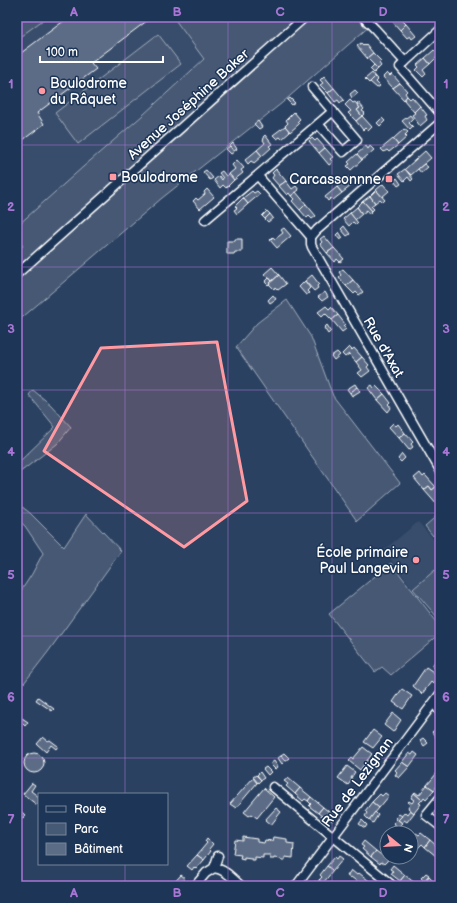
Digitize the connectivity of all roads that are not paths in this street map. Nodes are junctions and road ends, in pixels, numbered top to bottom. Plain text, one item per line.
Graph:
1 (305, 17) edge
2 (363, 17) edge
3 (369, 17) edge
4 (375, 29) junction
5 (440, 30) edge
6 (405, 62) junction
7 (312, 87) dead end
8 (333, 111) junction
9 (440, 113) edge
10 (440, 123) edge
11 (318, 124) junction
12 (258, 176) junction
13 (205, 220) dead end
14 (311, 237) junction
15 (17, 274) edge
16 (440, 470) edge
17 (440, 694) edge
18 (434, 703) junction
19 (440, 712) edge
20 (273, 787) dead end
21 (440, 798) edge
22 (440, 826) edge
23 (332, 837) junction
24 (218, 856) dead end
25 (214, 868) junction
26 (195, 886) edge
27 (241, 886) edge
28 (296, 886) edge
29 (393, 886) edge

1 - 15 street, Avenue Joséphine Baker
2 - 4 street
3 - 4 street
4 - 6 street
5 - 6 street
6 - 9 street
7 - 8 street
8 - 11 street
8 - 11 street
10 - 14 street
11 - 12 street
12 - 13 street
12 - 14 street
14 - 16 street, Rue d'Axat
17 - 18 street, Rue de Lezignan
18 - 19 street
18 - 23 street, Rue de Lezignan
20 - 23 street
21 - 22 street
23 - 28 street, Rue de Lezignan
23 - 29 street
24 - 25 street
25 - 26 street
25 - 27 street

